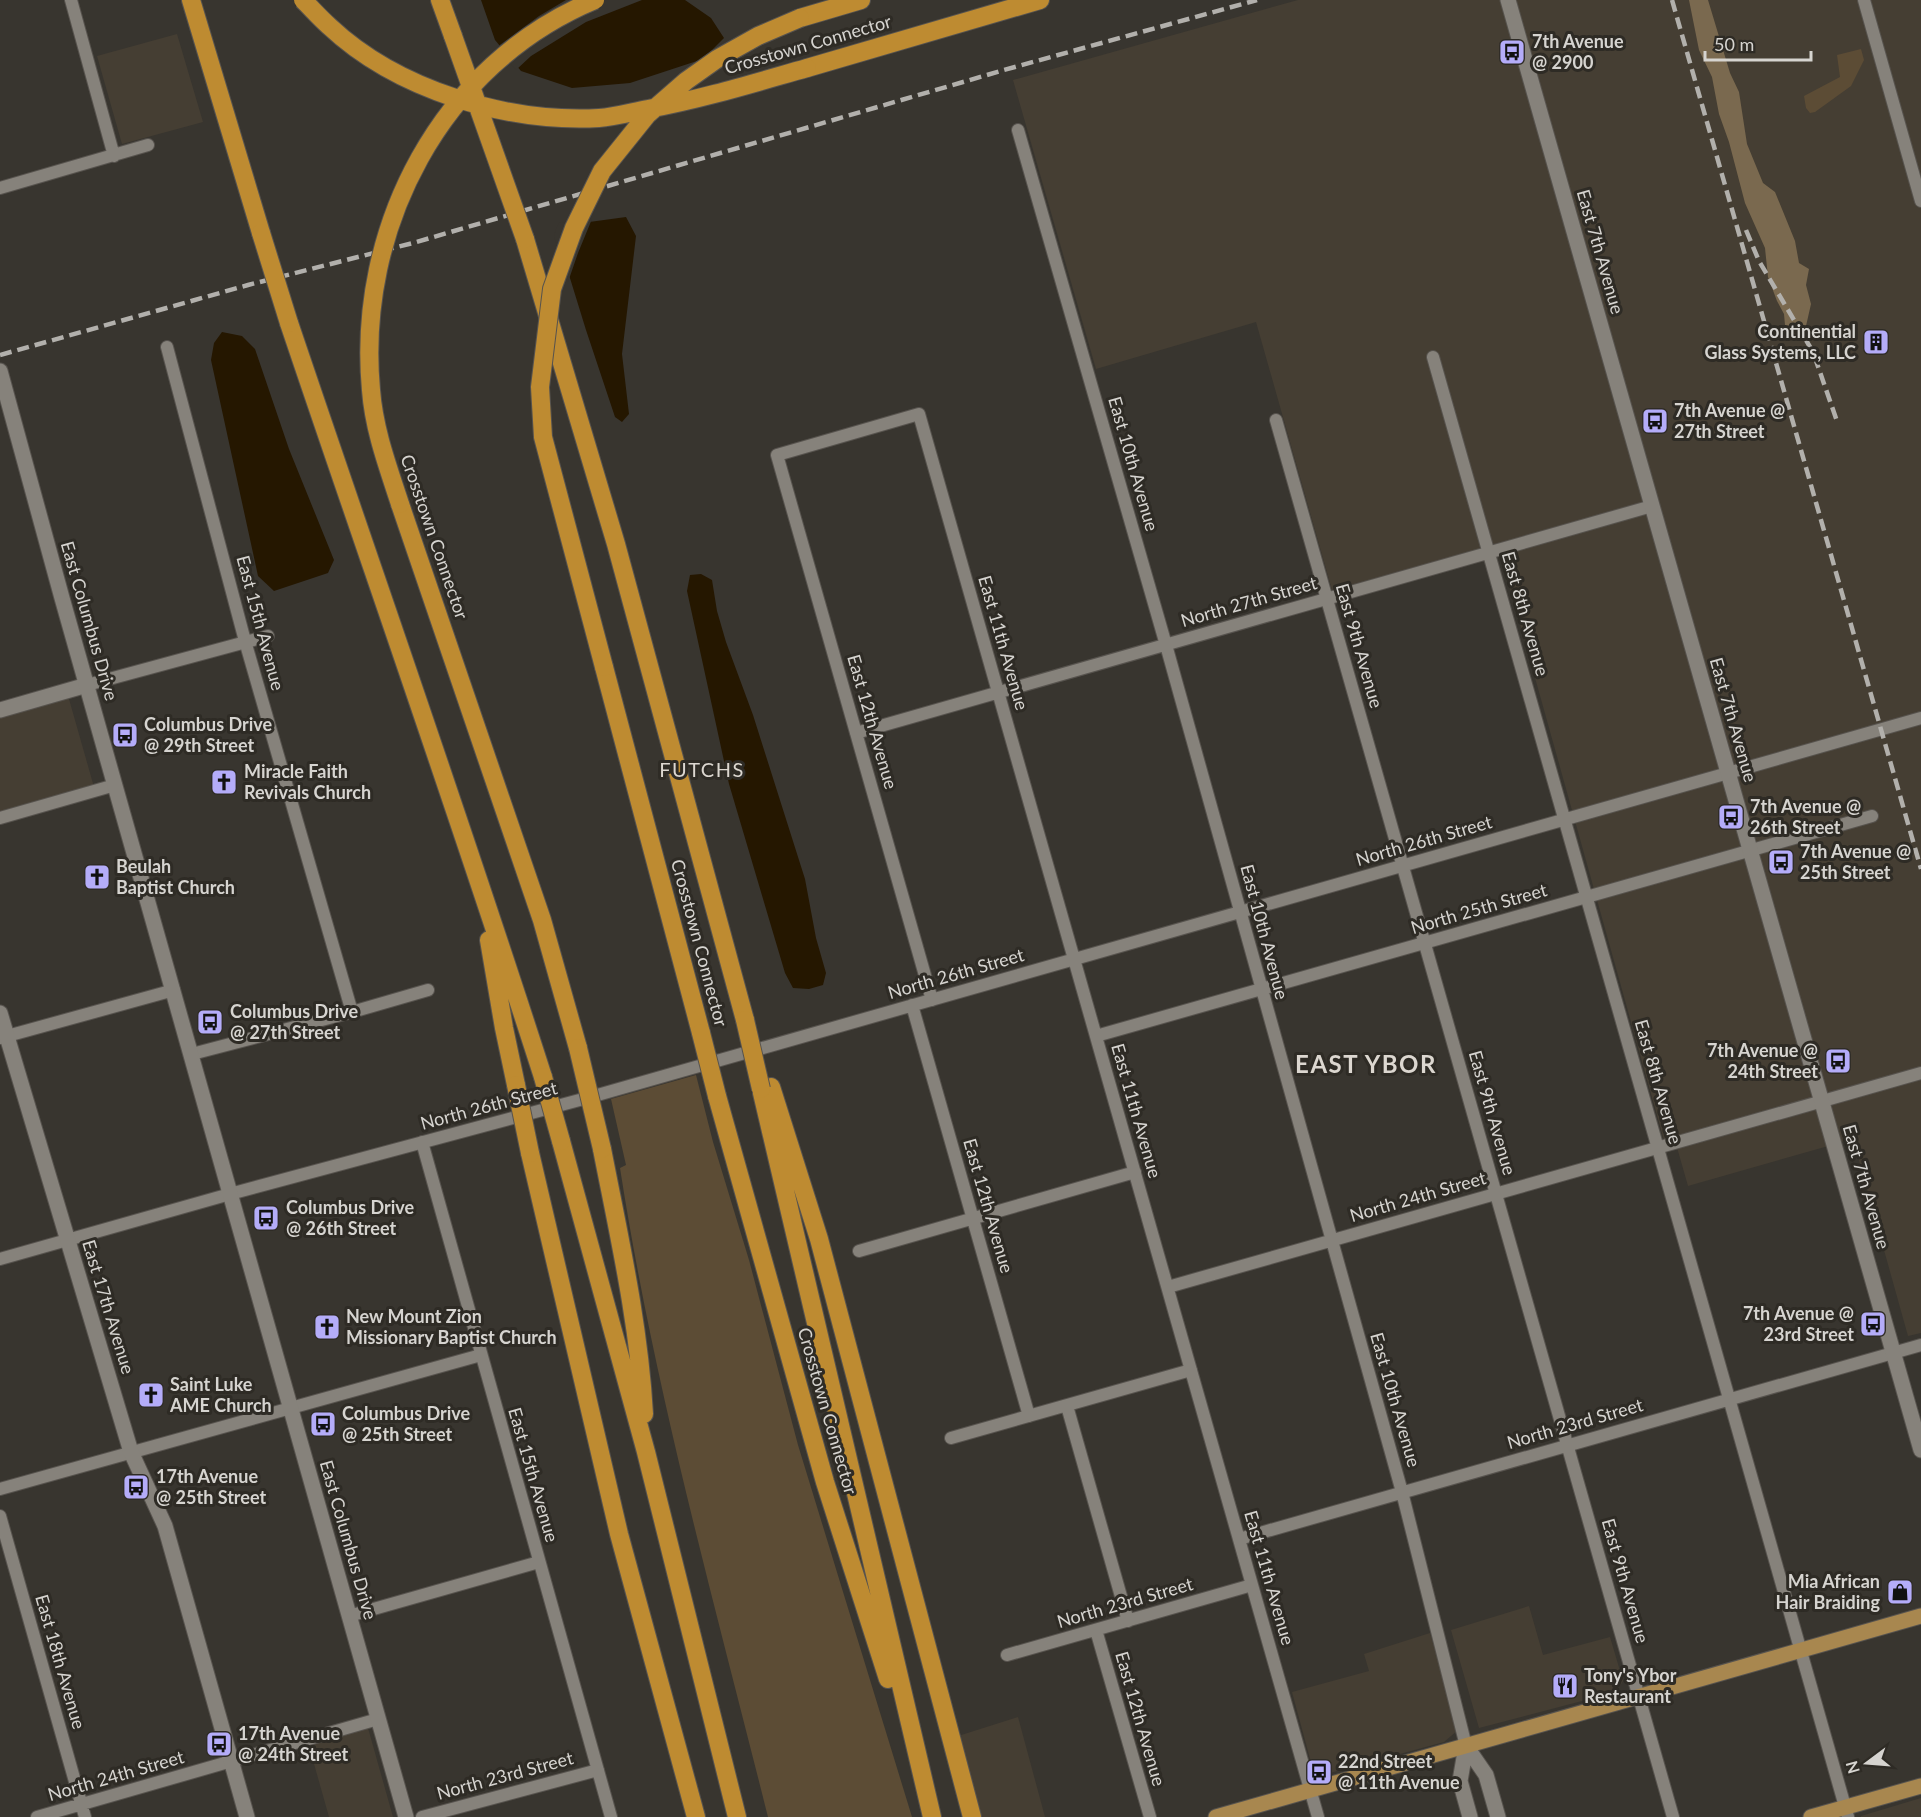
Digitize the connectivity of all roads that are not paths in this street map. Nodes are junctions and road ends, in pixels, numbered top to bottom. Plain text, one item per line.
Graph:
1 (71, 0) edge
2 (191, 0) edge
3 (303, 0) edge
4 (440, 0) edge
5 (595, 0) edge
6 (861, 0) edge
7 (1040, 0) edge
8 (1508, 0) edge
9 (1864, 0) edge
10 (1018, 130) dead end
11 (148, 145) dead end
12 (114, 156) junction
13 (0, 188) edge
14 (1921, 201) edge
15 (167, 347) dead end
16 (1433, 357) dead end
17 (0, 371) edge
18 (1276, 420) dead end
19 (777, 455) joint
20 (1652, 507) junction
21 (1488, 553) junction
22 (1327, 599) junction
23 (268, 636) dead end
24 (245, 640) junction
25 (1166, 645) junction
26 (87, 686) junction
27 (998, 693) junction
28 (0, 710) edge
29 (1921, 718) edge
30 (856, 733) junction
31 (1728, 773) junction
32 (115, 785) junction
33 (1872, 816) dead end
34 (0, 818) edge
35 (1564, 820) junction
36 (1750, 850) junction
37 (1402, 866) junction
38 (480, 879) junction
39 (1586, 897) junction
40 (1240, 912) junction
41 (1424, 943) junction
42 (1074, 959) junction
43 (1262, 989) junction
44 (174, 990) junction
45 (428, 990) dead end
46 (932, 1000) junction
47 (912, 1005) junction
48 (352, 1012) junction
49 (0, 1013) edge
50 (1096, 1036) junction
51 (3, 1037) edge
52 (192, 1054) junction
53 (1921, 1073) edge
54 (766, 1088) junction
55 (1822, 1101) junction
56 (422, 1142) junction
57 (1658, 1148) junction
58 (1135, 1172) junction
59 (230, 1194) junction
60 (1496, 1194) junction
61 (972, 1219) junction
62 (1331, 1240) junction
63 (68, 1241) junction
64 (859, 1251) dead end
65 (0, 1259) edge
66 (1168, 1287) junction
67 (1921, 1345) edge
68 (1893, 1353) junction
69 (481, 1355) junction
70 (1191, 1370) junction
71 (1729, 1399) junction
72 (1066, 1406) junction
73 (290, 1408) junction
74 (1029, 1416) junction
75 (951, 1438) dead end
76 (1567, 1445) junction
77 (1921, 1450) edge
78 (131, 1452) junction
79 (646, 1452) junction
80 (0, 1489) edge
81 (1402, 1492) junction
82 (0, 1516) edge
83 (1239, 1539) junction
84 (539, 1562) junction
85 (1252, 1585) junction
86 (349, 1616) junction
87 (1921, 1616) edge
88 (1128, 1621) junction
89 (1096, 1630) junction
90 (1801, 1651) junction
91 (1007, 1655) dead end
92 (1639, 1697) junction
93 (378, 1719) junction
94 (1466, 1746) junction
95 (232, 1761) junction
96 (598, 1770) junction
97 (1921, 1786) edge
98 (1311, 1790) junction
99 (81, 1804) junction
100 (930, 1809) edge
101 (1846, 1812) edge
102 (37, 1817) edge
103 (85, 1817) edge
104 (247, 1817) edge
105 (406, 1817) edge
106 (422, 1817) edge
107 (611, 1817) edge
108 (696, 1817) edge
109 (737, 1817) edge
110 (972, 1817) edge
111 (1150, 1817) edge
112 (1216, 1817) edge
113 (1318, 1817) edge
114 (1470, 1817) edge
115 (1498, 1817) edge
116 (1673, 1817) edge
117 (1811, 1817) edge

1 - 12 street
2 - 38 highway, bridge
3 - 7 highway, Crosstown Connector, bridge
4 - 54 highway, bridge
5 - 79 highway, Crosstown Connector, bridge
6 - 100 highway, Crosstown Connector, bridge
8 - 20 main road, East 7th Avenue
9 - 14 street
10 - 25 street, East 10th Avenue
11 - 12 street
12 - 13 street
15 - 24 street, East 15th Avenue
16 - 21 street, East 8th Avenue
17 - 26 main road, East Columbus Drive
18 - 22 street, East 9th Avenue
19 - 27 street, East 11th Avenue
19 - 30 street, East 12th Avenue
20 - 21 street, North 27th Street
20 - 31 main road, East 7th Avenue
21 - 22 street, North 27th Street
21 - 35 street, East 8th Avenue
22 - 25 street, North 27th Street
22 - 37 street, East 9th Avenue
23 - 24 street
24 - 26 street
24 - 48 street, East 15th Avenue
25 - 27 street, North 27th Street
25 - 40 street, East 10th Avenue
26 - 28 main road
26 - 32 main road, East Columbus Drive
27 - 30 street, North 27th Street
27 - 42 street, East 11th Avenue
29 - 31 street, North 26th Street
30 - 46 street, East 12th Avenue
31 - 35 street, North 26th Street
31 - 36 main road, East 7th Avenue
32 - 34 street
32 - 44 main road, East Columbus Drive
33 - 36 street, North 25th Street
35 - 37 street, North 26th Street
35 - 39 street, East 8th Avenue
36 - 39 street, North 25th Street
36 - 55 main road, East 7th Avenue
37 - 40 street, North 26th Street
37 - 41 street, East 9th Avenue
38 - 79 highway, bridge
38 - 108 highway, bridge
39 - 41 street, North 25th Street
39 - 57 street, East 8th Avenue
40 - 42 street, North 26th Street
40 - 43 street, East 10th Avenue
41 - 43 street, North 25th Street
41 - 60 street, East 9th Avenue
42 - 46 street, North 26th Street
42 - 50 street, East 11th Avenue
43 - 50 street, North 25th Street
43 - 62 street, East 10th Avenue
44 - 51 street
44 - 52 main road, East Columbus Drive
45 - 48 street
46 - 47 street, North 26th Street
47 - 56 street, North 26th Street
47 - 61 street, East 12th Avenue
48 - 52 street
49 - 51 main road, East 17th Avenue
50 - 58 street, East 11th Avenue
51 - 63 main road, East 17th Avenue
52 - 59 main road, East Columbus Drive
53 - 55 street, North 24th Street
54 - 100 highway
54 - 110 highway
55 - 57 street, North 24th Street
55 - 68 main road, East 7th Avenue
56 - 59 street, North 26th Street
56 - 69 street, East 15th Avenue
57 - 60 street, North 24th Street
57 - 71 street, East 8th Avenue
58 - 61 street
58 - 66 street, East 11th Avenue
59 - 63 street, North 26th Street
59 - 73 main road, East Columbus Drive
60 - 62 street, North 24th Street
60 - 76 street, East 9th Avenue
61 - 64 street
61 - 74 street, East 12th Avenue
62 - 66 street, North 24th Street
62 - 81 street, East 10th Avenue
63 - 65 street, North 26th Street
63 - 78 main road, East 17th Avenue
66 - 70 street, East 11th Avenue
67 - 68 street, North 23rd Street
68 - 71 street, North 23rd Street
68 - 77 main road, East 7th Avenue
69 - 73 street
69 - 84 street, East 15th Avenue
70 - 72 street
70 - 83 street, East 11th Avenue
71 - 76 street, North 23rd Street
71 - 90 street, East 8th Avenue
72 - 74 street
72 - 88 street
73 - 78 street
73 - 86 main road, East Columbus Drive
74 - 75 street
76 - 81 street, North 23rd Street
76 - 92 street, East 9th Avenue
78 - 80 street
78 - 95 main road, East 17th Avenue
79 - 109 highway
81 - 83 street, North 23rd Street
81 - 94 street, East 10th Avenue
82 - 99 street, East 18th Avenue
83 - 85 street, East 11th Avenue
84 - 86 street
84 - 96 street, East 15th Avenue
85 - 88 street, North 23rd Street
85 - 98 street, East 11th Avenue
86 - 93 main road, East Columbus Drive
87 - 90 main road
88 - 89 street, North 23rd Street
89 - 91 street, North 23rd Street
89 - 111 street, East 12th Avenue
90 - 92 main road
90 - 101 street, East 8th Avenue
92 - 94 main road
92 - 116 street, East 9th Avenue
93 - 95 street, North 24th Street
93 - 105 main road, East Columbus Drive
94 - 98 main road
94 - 114 main road
94 - 115 main road
95 - 99 street, North 24th Street
95 - 104 main road, East 17th Avenue
96 - 106 street, North 23rd Street
96 - 107 street, East 15th Avenue
97 - 101 main road
98 - 112 main road
98 - 113 street, East 11th Avenue
99 - 102 street, North 24th Street
99 - 103 street, East 18th Avenue
101 - 117 main road

